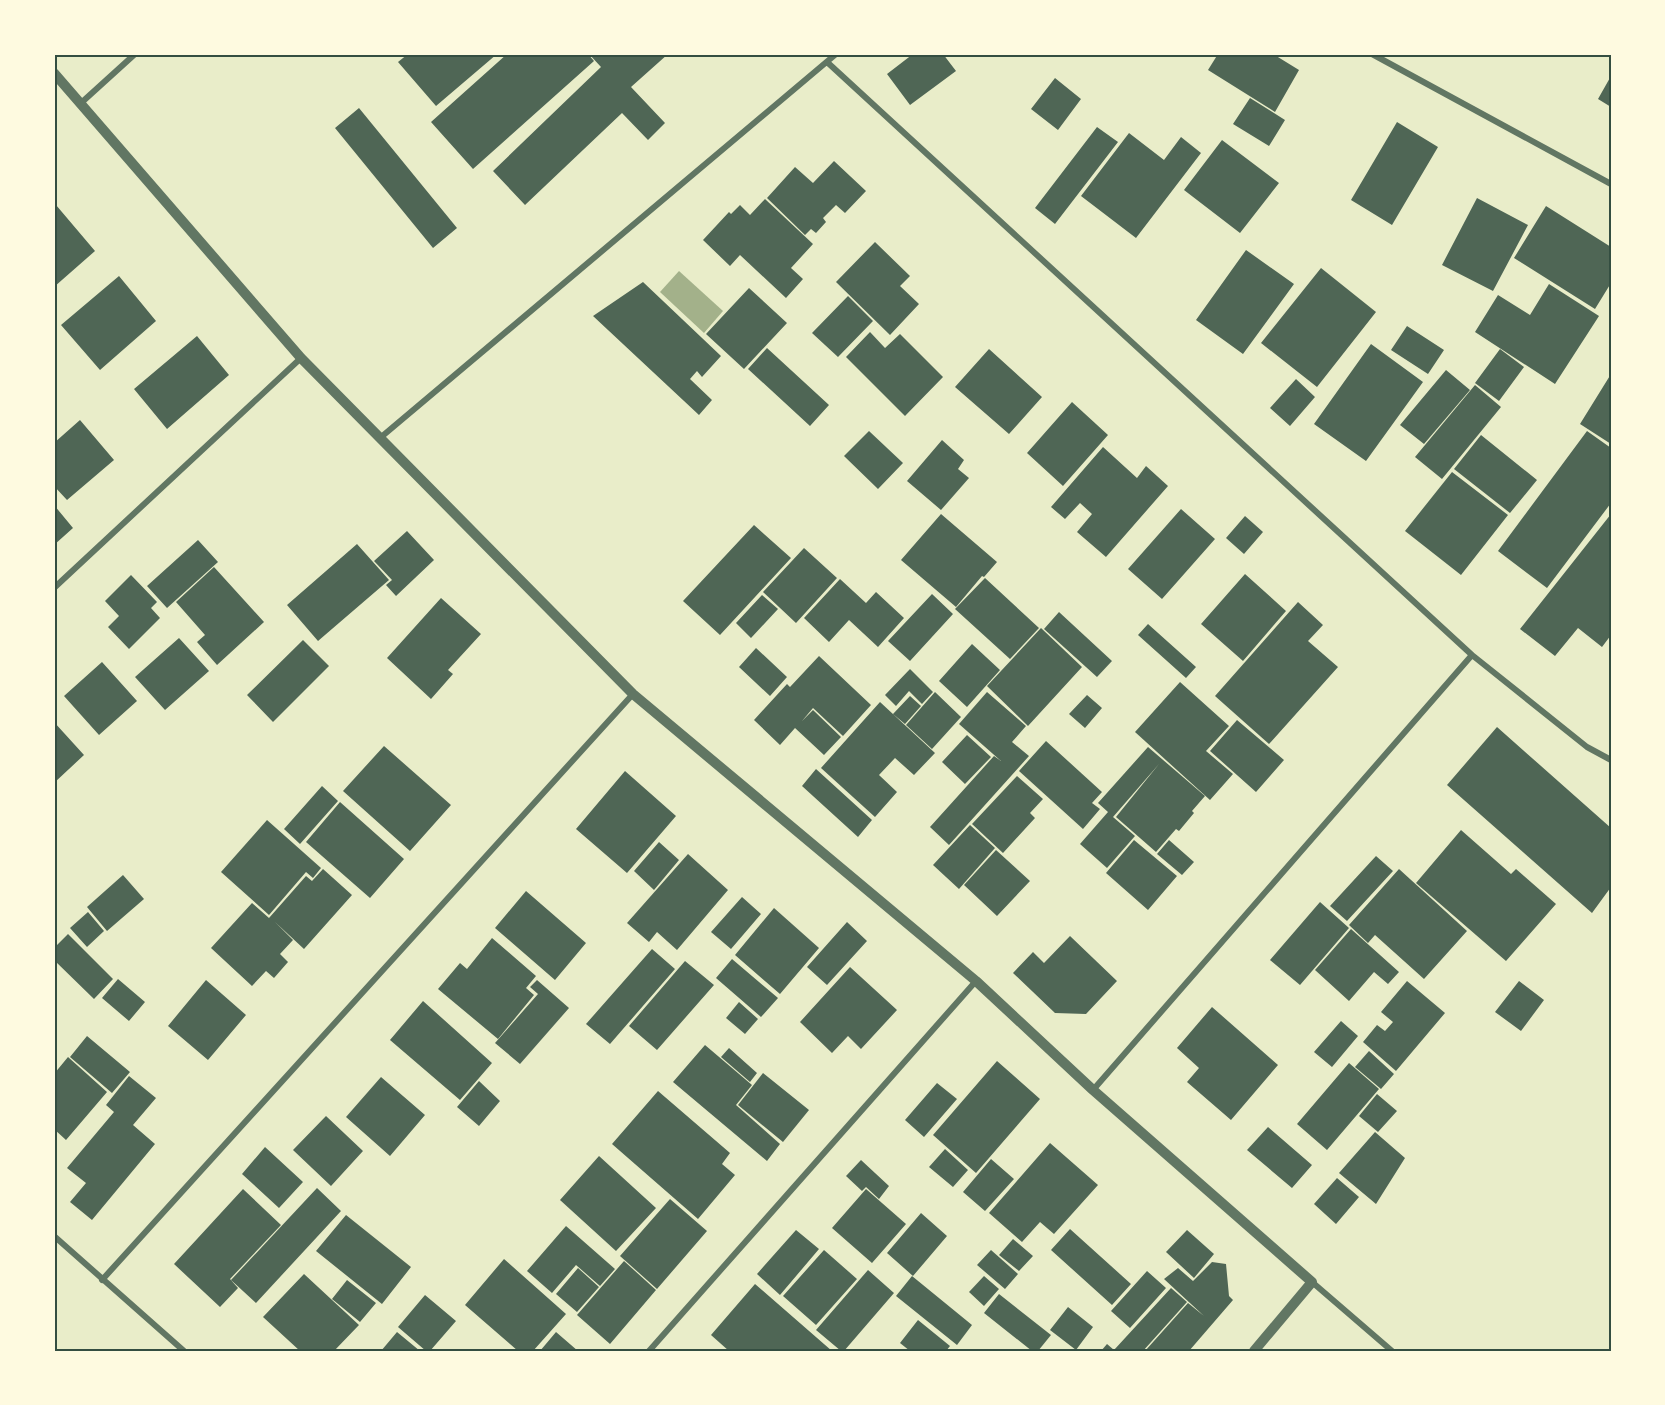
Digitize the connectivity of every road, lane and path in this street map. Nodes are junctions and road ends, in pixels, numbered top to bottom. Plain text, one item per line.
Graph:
1 (135, 54) edge
2 (836, 54) edge
3 (1372, 54) edge
4 (827, 62) junction
5 (54, 73) edge
6 (81, 103) junction
7 (1611, 184) edge
8 (301, 358) junction
9 (380, 439) junction
10 (54, 588) edge
11 (1472, 655) junction
12 (633, 694) junction
13 (1611, 759) edge
14 (976, 981) junction
15 (1093, 1090) junction
16 (54, 1236) edge
17 (102, 1281) junction
18 (1312, 1282) junction
19 (184, 1351) edge
20 (649, 1351) edge
21 (1254, 1351) edge
22 (1392, 1351) edge

1 - 6 street
2 - 4 street
3 - 7 street
4 - 9 street
4 - 11 street
5 - 6 street
6 - 8 street
8 - 9 street
8 - 10 street
9 - 12 street
11 - 13 street
11 - 15 street
12 - 14 street
12 - 17 street
14 - 15 street
14 - 20 street
15 - 18 street
16 - 17 street
17 - 19 street
18 - 21 street
18 - 22 street

